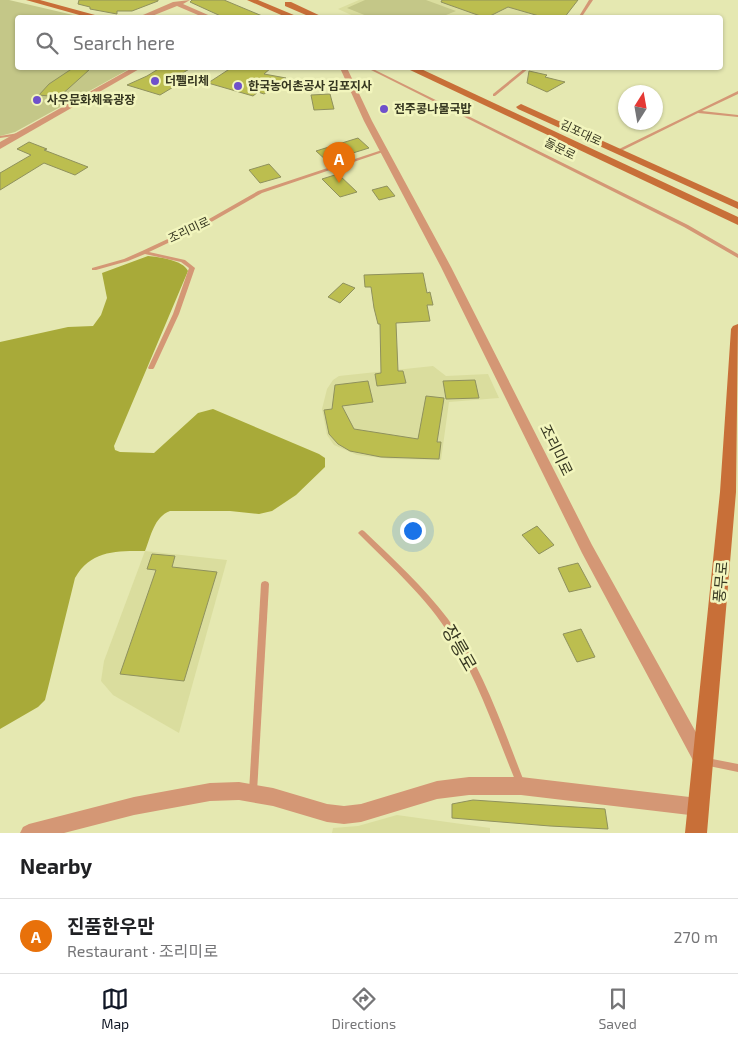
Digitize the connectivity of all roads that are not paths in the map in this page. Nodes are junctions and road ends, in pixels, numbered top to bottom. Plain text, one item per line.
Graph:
1 (32, 0) edge
2 (169, 0) edge
3 (187, 0) edge
4 (251, 0) edge
5 (262, 0) edge
6 (279, 0) edge
7 (290, 0) edge
8 (592, 0) edge
9 (177, 4) junction
10 (90, 15) edge
11 (147, 15) edge
12 (204, 15) edge
13 (282, 15) edge
14 (294, 15) edge
15 (321, 15) edge
16 (322, 15) edge
17 (581, 15) edge
18 (133, 70) edge
19 (344, 70) edge
20 (373, 70) edge
21 (417, 70) edge
22 (440, 70) edge
23 (525, 70) edge
24 (738, 92) edge
25 (494, 95) junction
26 (696, 112) junction
27 (738, 116) edge
28 (20, 134) junction
29 (0, 137) edge
30 (0, 146) edge
31 (617, 151) junction
32 (384, 152) junction
33 (738, 206) edge
34 (738, 221) edge
35 (144, 252) junction
36 (738, 256) edge
37 (94, 269) dead end
38 (738, 329) edge
39 (151, 368) dead end
40 (362, 533) dead end
41 (265, 584) dead end
42 (703, 761) junction
43 (738, 768) edge
44 (521, 786) junction
45 (253, 794) junction
46 (698, 807) junction
47 (28, 833) edge
48 (696, 833) edge

1 - 10 main road
2 - 9 street
3 - 9 street
4 - 13 main road
5 - 14 main road
6 - 15 main road
7 - 16 main road
8 - 17 lane
9 - 11 street
9 - 12 street
18 - 28 street
19 - 32 street, 조리미로
20 - 36 lane, 돌문로
21 - 34 main road, 김포대로
22 - 25 main road, 김포대로
23 - 25 lane
24 - 26 lane
25 - 31 main road, 김포대로
26 - 27 lane
26 - 31 lane
28 - 29 lane
28 - 30 street
31 - 33 main road, 김포대로
32 - 35 lane, 조리미로
32 - 42 street, 조리미로
35 - 37 lane
35 - 39 lane, 조리미로
38 - 42 main road, 풍무로
40 - 44 lane, 장릉로
41 - 45 lane
42 - 43 lane
42 - 46 main road, 풍무로
44 - 45 street
44 - 46 street
45 - 47 street
46 - 48 main road, 풍무로

